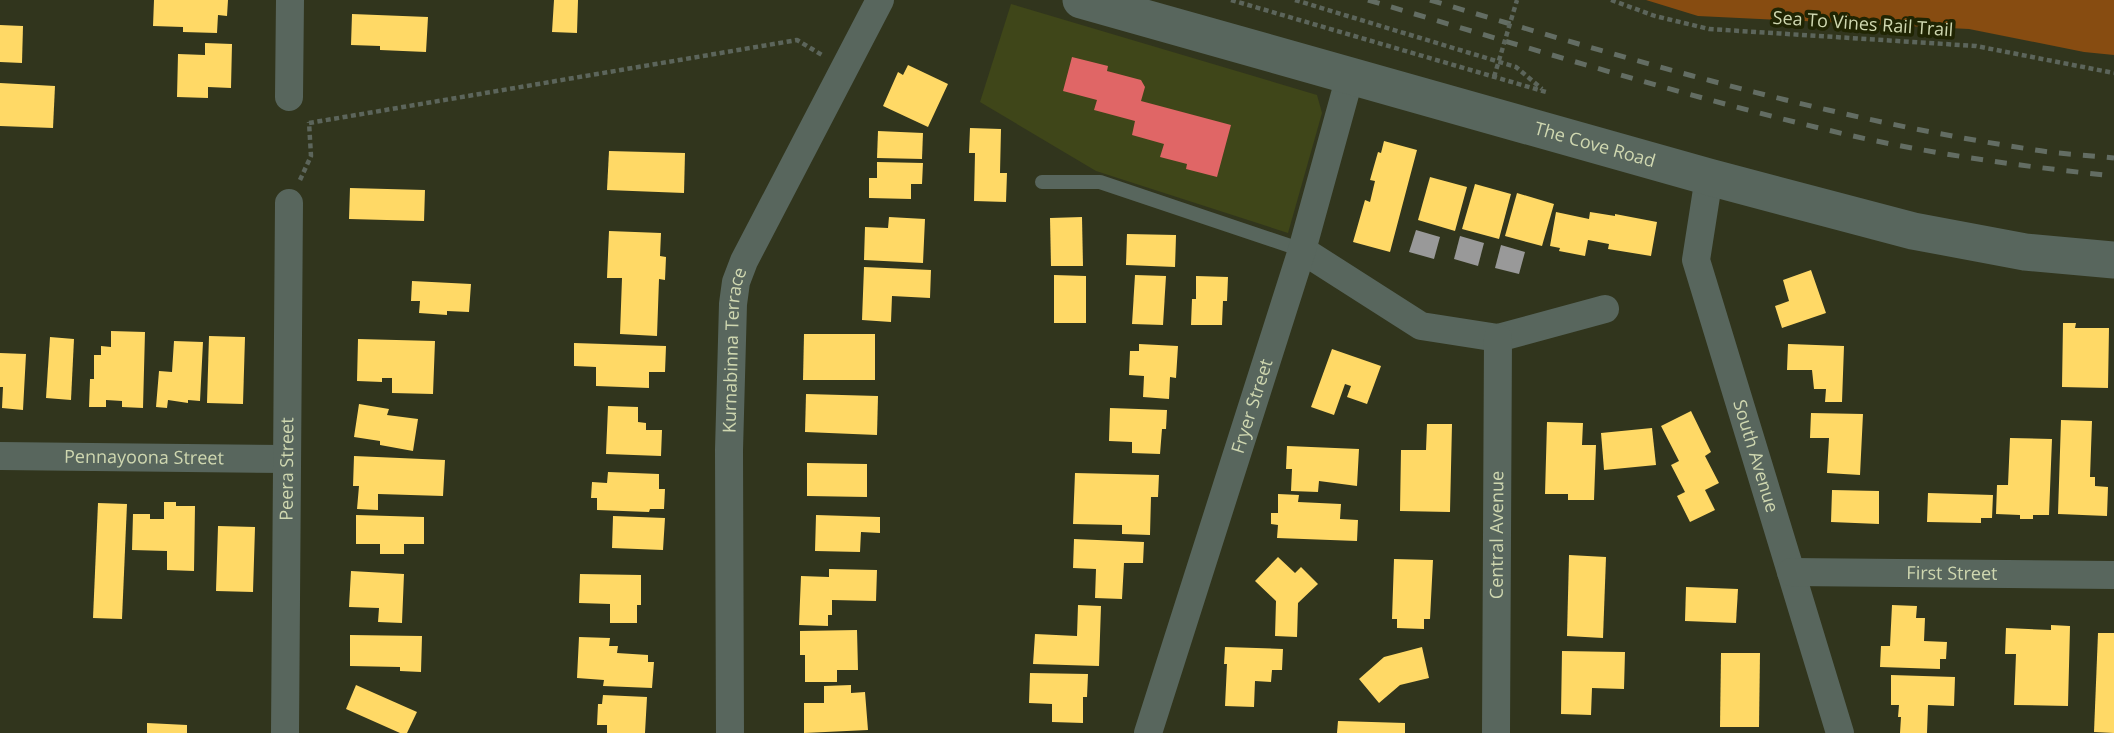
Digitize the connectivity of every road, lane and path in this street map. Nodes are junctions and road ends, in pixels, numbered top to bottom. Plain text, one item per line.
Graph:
1 (290, 0) edge
2 (880, 0) edge
3 (1081, 0) edge
4 (1231, 0) edge
5 (1295, 0) edge
6 (1517, 0) edge
7 (1611, 0) edge
8 (844, 68) junction
9 (2114, 73) edge
10 (1350, 76) junction
11 (1494, 77) junction
12 (289, 92) joint
13 (309, 123) junction
14 (1709, 177) junction
15 (1042, 182) dead end
16 (289, 204) joint
17 (1302, 250) junction
18 (2114, 260) edge
19 (1605, 309) dead end
20 (1498, 338) junction
21 (0, 456) edge
22 (286, 459) junction
23 (1791, 572) junction
24 (2114, 575) edge
25 (285, 733) edge
26 (730, 733) edge
27 (1148, 733) edge
28 (1496, 733) edge
29 (1840, 733) edge

1 - 12 street
2 - 8 street, Kurnabinna Terrace
3 - 10 street, The Cove Road
4 - 11 path
5 - 11 path
6 - 11 path, bridge
7 - 9 path, Sea To Vines Rail Trail
8 - 13 path
8 - 26 street, Kurnabinna Terrace
10 - 14 street, The Cove Road
10 - 17 street, Fryer Street
12 - 13 path
13 - 16 path
14 - 18 street, The Cove Road
14 - 23 street, South Avenue
15 - 17 lane
16 - 22 street, Peera Street
17 - 20 street
17 - 27 street, Fryer Street
19 - 20 street
20 - 28 street, Central Avenue
21 - 22 street, Pennayoona Street
22 - 25 street, Peera Street
23 - 24 street, First Street
23 - 29 street, South Avenue

